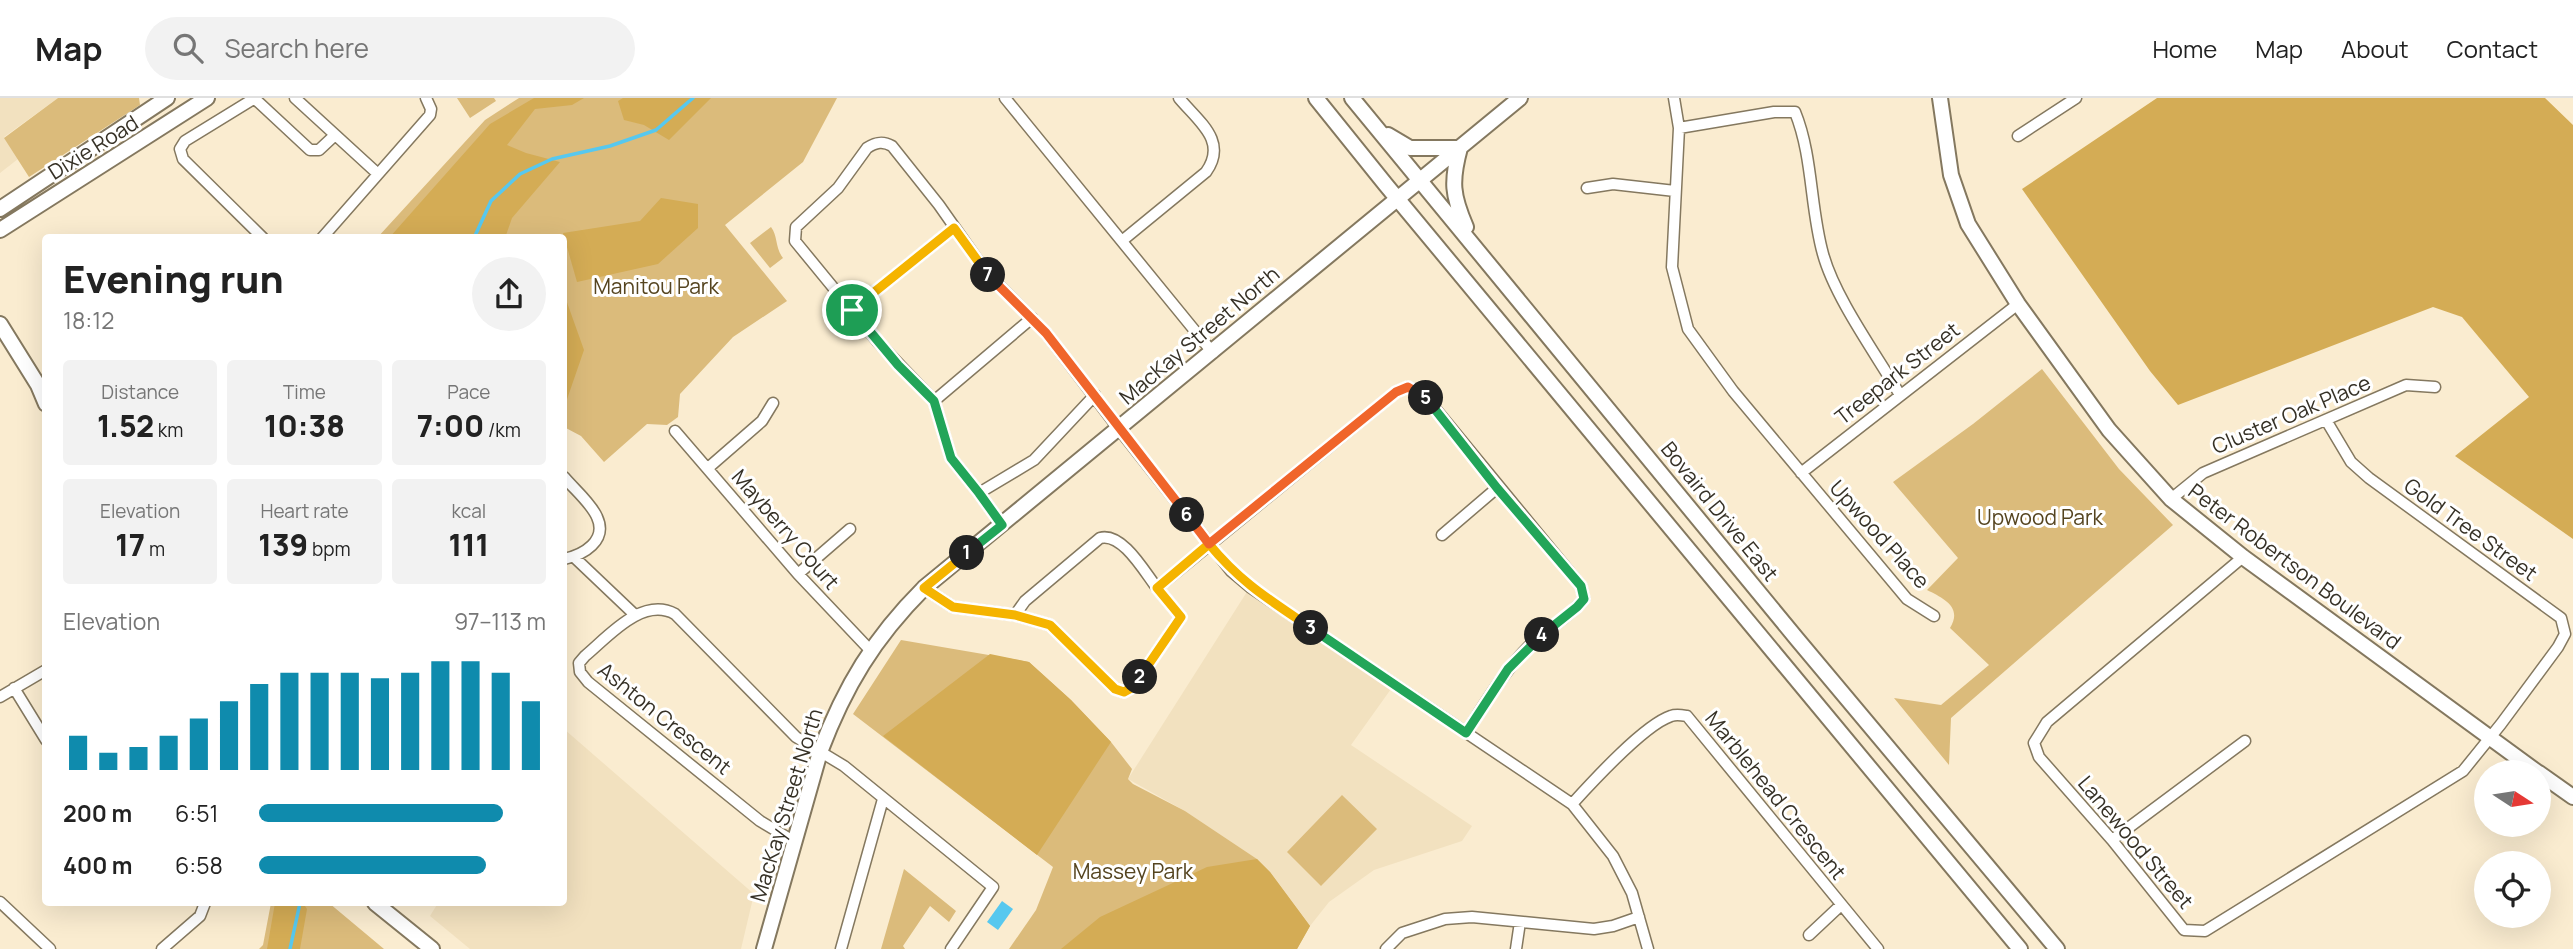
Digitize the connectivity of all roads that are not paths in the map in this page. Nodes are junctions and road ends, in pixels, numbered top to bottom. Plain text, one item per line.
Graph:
1 (167, 98) edge
2 (207, 98) edge
3 (254, 98) edge
4 (295, 98) edge
5 (426, 98) edge
6 (1005, 98) edge
7 (1179, 98) edge
8 (1316, 98) edge
9 (1352, 98) edge
10 (1520, 98) edge
11 (1674, 98) edge
12 (1940, 98) edge
13 (2076, 98) edge
14 (2060, 102) edge
15 (1377, 128) junction
16 (1679, 128) junction
17 (335, 135) junction
18 (2018, 136) dead end
19 (1460, 148) junction
20 (378, 174) junction
21 (1420, 178) junction
22 (1587, 188) dead end
23 (1675, 191) junction
24 (1397, 198) junction
25 (0, 209) edge
26 (954, 228) junction
27 (0, 230) edge
28 (259, 234) edge
29 (326, 234) edge
30 (1123, 240) junction
31 (1472, 242) junction
32 (2018, 304) junction
33 (852, 310) junction
34 (1032, 318) junction
35 (0, 324) edge
36 (1213, 352) junction
37 (2435, 387) dead end
38 (42, 394) edge
39 (1095, 395) junction
40 (1900, 395) junction
41 (934, 401) junction
42 (773, 404) dead end
43 (2326, 420) junction
44 (1119, 429) junction
45 (675, 431) dead end
46 (708, 468) junction
47 (1801, 473) junction
48 (567, 481) edge
49 (1497, 488) junction
50 (979, 493) junction
51 (2171, 499) junction
52 (1002, 525) junction
53 (850, 529) dead end
54 (1442, 535) dead end
55 (1209, 544) junction
56 (2243, 557) junction
57 (569, 558) edge
58 (798, 574) junction
59 (924, 588) junction
60 (1157, 588) junction
61 (635, 615) junction
62 (1015, 615) junction
63 (1934, 616) dead end
64 (870, 650) junction
65 (42, 672) edge
66 (14, 688) junction
67 (0, 696) edge
68 (1466, 733) junction
69 (42, 734) edge
70 (2489, 738) junction
71 (2245, 741) dead end
72 (821, 752) junction
73 (2520, 760) edge
74 (2552, 783) edge
75 (2573, 797) edge
76 (883, 799) junction
77 (1572, 804) junction
78 (2112, 840) junction
79 (795, 842) junction
80 (0, 902) edge
81 (1841, 905) junction
82 (204, 906) edge
83 (379, 906) edge
84 (1639, 917) junction
85 (1520, 922) junction
86 (1809, 935) dead end
87 (50, 949) edge
88 (162, 949) edge
89 (432, 949) edge
90 (764, 949) edge
91 (841, 949) edge
92 (951, 949) edge
93 (1386, 949) edge
94 (1516, 949) edge
95 (1648, 949) edge
96 (1878, 949) edge
97 (2020, 949) edge
98 (2057, 949) edge

1 - 25 main road, Dixie Road
2 - 27 main road, Dixie Road
3 - 17 street
3 - 28 street
4 - 17 street
5 - 20 street
6 - 30 street
7 - 30 street
8 - 24 main road
9 - 15 main road, Bovaird Drive East
10 - 19 main road, MacKay Street North
11 - 16 street, Upwood Place
12 - 32 main road, Peter Robertson Boulevard
13 - 14 street
14 - 18 street
15 - 19 main road
15 - 21 main road, Bovaird Drive East
16 - 23 street, Upwood Place
16 - 40 street
17 - 20 street
19 - 21 main road, MacKay Street North
19 - 31 main road
20 - 29 street
21 - 24 main road, MacKay Street North
21 - 31 main road, Bovaird Drive East
22 - 23 street
23 - 47 street, Upwood Place
24 - 36 main road, MacKay Street North
24 - 97 main road
26 - 33 street
26 - 33 street
26 - 34 street
30 - 36 street
31 - 98 main road, Bovaird Drive East
32 - 40 street, Treepark Street
32 - 51 main road, Peter Robertson Boulevard
33 - 41 street
34 - 39 street
34 - 41 street
35 - 38 main road
36 - 44 main road, MacKay Street North
37 - 43 street, Cluster Oak Place
39 - 44 street
39 - 50 street
40 - 47 street, Treepark Street
41 - 50 street
42 - 46 street
43 - 51 street, Cluster Oak Place
43 - 70 street, Gold Tree Street
44 - 52 main road, MacKay Street North
44 - 55 street
45 - 46 street, Mayberry Court
46 - 58 street, Mayberry Court
47 - 63 street, Upwood Place
48 - 57 street
49 - 54 street
49 - 55 street
49 - 68 street
50 - 52 street
51 - 56 main road, Peter Robertson Boulevard
52 - 59 main road, MacKay Street North
53 - 58 street
55 - 60 street
55 - 68 street
56 - 70 main road, Peter Robertson Boulevard
56 - 78 street, Lanewood Street
57 - 61 street
58 - 64 street, Mayberry Court
59 - 62 street
59 - 64 main road, MacKay Street North
60 - 62 street
60 - 62 street
61 - 72 street
61 - 79 street, Ashton Crescent
64 - 72 main road, MacKay Street North
65 - 66 street
66 - 67 street
66 - 69 street
68 - 77 street
70 - 73 main road, Peter Robertson Boulevard
70 - 78 street, Lanewood Street
71 - 78 street
72 - 76 street
72 - 79 main road, MacKay Street North
74 - 75 main road, Peter Robertson Boulevard
76 - 91 street
76 - 92 street
77 - 81 street, Marblehead Crescent
77 - 84 street
79 - 90 main road, MacKay Street North
80 - 87 street
81 - 86 street
81 - 96 street, Marblehead Crescent
82 - 88 street
83 - 89 main road
84 - 85 street
84 - 95 street
85 - 93 street
85 - 94 street

